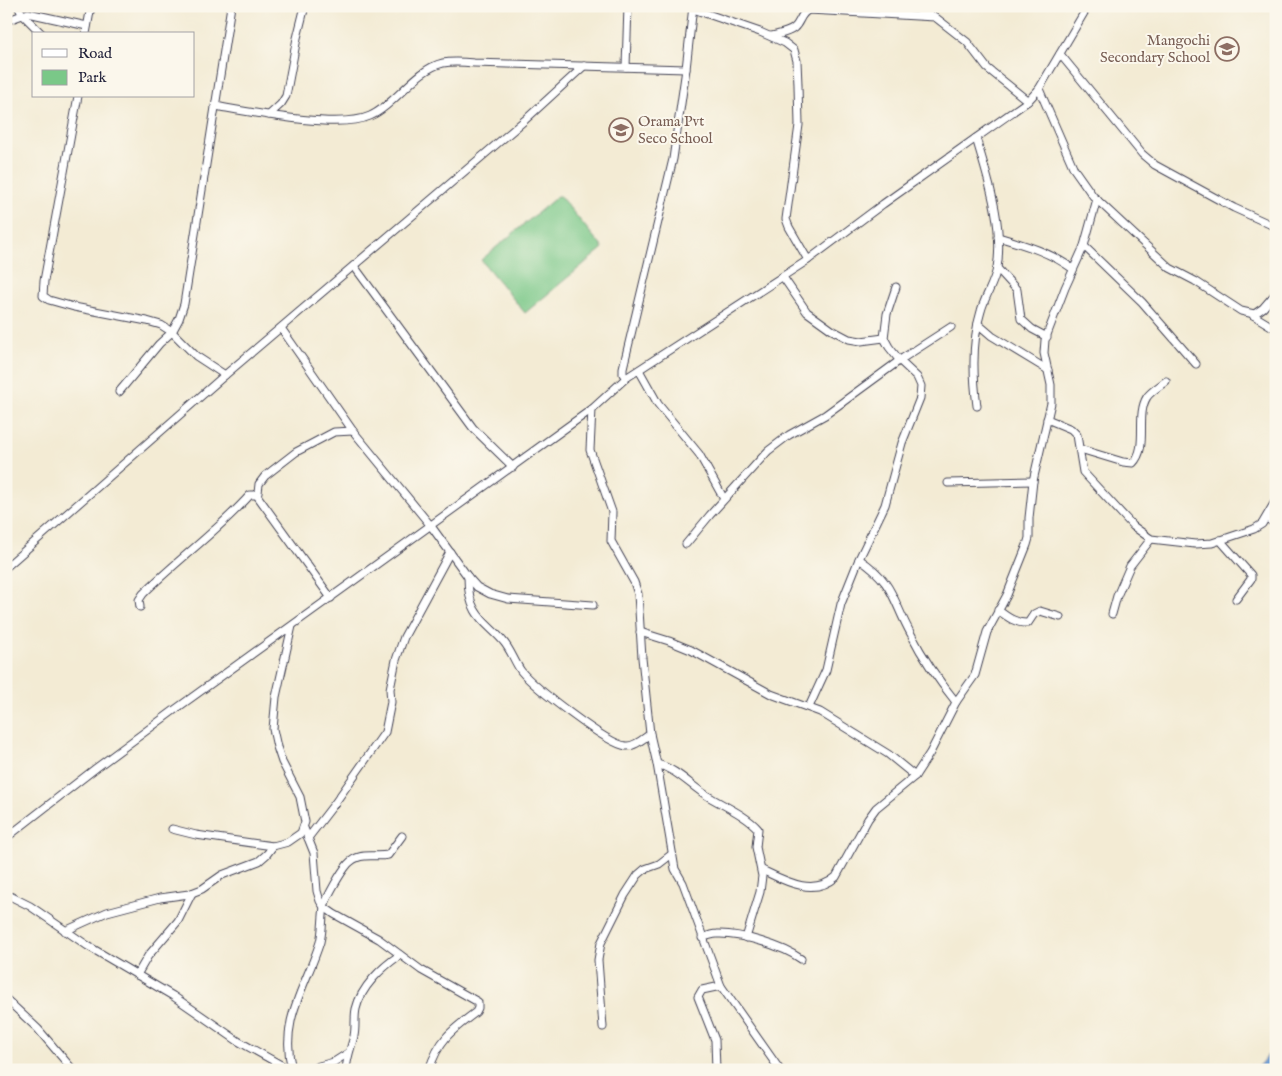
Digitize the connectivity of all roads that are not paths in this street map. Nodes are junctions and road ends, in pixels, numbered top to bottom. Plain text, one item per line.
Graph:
1 (18, 6) edge
2 (91, 6) edge
3 (231, 6) edge
4 (305, 6) edge
5 (628, 6) edge
6 (911, 6) edge
7 (1088, 6) edge
8 (693, 8) edge
9 (828, 8) edge
10 (22, 14) junction
11 (934, 17) junction
12 (6, 21) edge
13 (88, 26) junction
14 (40, 32) edge
15 (86, 32) edge
16 (770, 36) junction
17 (1060, 54) junction
18 (584, 66) junction
19 (626, 67) junction
20 (686, 69) junction
21 (1039, 89) junction
22 (78, 98) edge
23 (1028, 101) junction
24 (215, 106) junction
25 (269, 115) junction
26 (976, 138) junction
27 (1096, 199) junction
28 (1276, 227) edge
29 (998, 237) junction
30 (1084, 246) junction
31 (808, 260) junction
32 (354, 266) junction
33 (997, 268) junction
34 (1073, 270) junction
35 (782, 277) junction
36 (896, 287) dead end
37 (1276, 293) edge
38 (1253, 316) junction
39 (978, 324) junction
40 (951, 327) dead end
41 (281, 328) junction
42 (1276, 329) edge
43 (172, 332) junction
44 (1047, 337) junction
45 (884, 338) junction
46 (900, 361) junction
47 (1196, 364) dead end
48 (639, 370) junction
49 (1048, 370) junction
50 (225, 375) junction
51 (626, 378) junction
52 (1166, 381) dead end
53 (119, 392) dead end
54 (977, 406) dead end
55 (592, 409) junction
56 (1047, 419) junction
57 (354, 430) junction
58 (1080, 449) junction
59 (513, 467) junction
60 (1033, 481) junction
61 (948, 483) dead end
62 (256, 494) junction
63 (724, 499) junction
64 (1276, 500) edge
65 (1267, 518) junction
66 (1276, 525) edge
67 (431, 526) junction
68 (1151, 539) junction
69 (1220, 540) junction
70 (686, 544) dead end
71 (450, 552) junction
72 (860, 559) junction
73 (6, 567) edge
74 (468, 577) junction
75 (331, 598) junction
76 (1236, 599) dead end
77 (594, 606) dead end
78 (140, 607) dead end
79 (998, 610) junction
80 (1112, 614) dead end
81 (1060, 617) dead end
82 (292, 626) junction
83 (640, 632) junction
84 (956, 702) junction
85 (809, 707) junction
86 (650, 734) junction
87 (657, 764) junction
88 (915, 776) junction
89 (304, 828) junction
90 (172, 829) dead end
91 (402, 836) dead end
92 (6, 838) edge
93 (308, 838) junction
94 (273, 846) junction
95 (672, 854) junction
96 (762, 870) junction
97 (192, 893) junction
98 (6, 894) edge
99 (324, 908) junction
100 (65, 931) junction
101 (702, 938) junction
102 (746, 938) junction
103 (400, 955) junction
104 (801, 959) dead end
105 (137, 975) junction
106 (721, 986) junction
107 (6, 999) edge
108 (603, 1026) dead end
109 (348, 1053) junction
110 (74, 1070) edge
111 (291, 1070) edge
112 (313, 1070) edge
113 (346, 1070) edge
114 (429, 1070) edge
115 (716, 1070) edge
116 (780, 1070) edge

1 - 10 street
2 - 13 street
3 - 24 street
4 - 25 street
5 - 19 street
6 - 11 street
7 - 17 street
8 - 16 street
8 - 20 street
9 - 11 street
9 - 16 street
10 - 12 street
10 - 13 street
10 - 14 street
11 - 23 street
13 - 15 street
16 - 31 street
17 - 21 street
17 - 28 street
18 - 19 street
18 - 25 street
18 - 32 street
19 - 20 street
20 - 51 street
21 - 23 street
21 - 27 street
22 - 43 street
23 - 26 street
24 - 25 street
24 - 43 street
26 - 29 street
26 - 31 street
27 - 30 street
27 - 38 street
29 - 33 street
29 - 34 street
30 - 34 street
30 - 47 street
31 - 35 street
32 - 41 street
32 - 59 street
33 - 39 street
33 - 44 street
34 - 44 street
35 - 45 street
35 - 48 street
36 - 45 street
37 - 38 street
38 - 42 street
39 - 49 street
39 - 54 street
40 - 46 street
41 - 50 street
41 - 57 street
43 - 50 street
43 - 53 street
44 - 49 street
45 - 46 street
46 - 63 street
46 - 72 street
48 - 51 street
48 - 63 street
49 - 56 street
50 - 73 street
51 - 55 street
52 - 58 street
55 - 59 street
55 - 83 street
56 - 58 street
56 - 60 street
57 - 62 street
57 - 67 street
58 - 68 street
59 - 67 street
60 - 61 street
60 - 79 street
62 - 75 street
62 - 78 street
63 - 70 street
64 - 65 street
65 - 66 street
65 - 69 street
67 - 71 street
67 - 75 street
68 - 69 street
68 - 80 street
69 - 76 street
71 - 74 street
71 - 93 street
72 - 84 street
72 - 85 street
74 - 77 street
74 - 86 street
75 - 82 street
79 - 81 street
79 - 84 street
82 - 89 street
82 - 92 street
83 - 85 street
83 - 86 street
84 - 88 street
85 - 88 street
86 - 87 street
87 - 95 street
87 - 96 street
88 - 96 street
89 - 93 street
89 - 94 street
90 - 94 street
91 - 99 street
93 - 99 street
94 - 97 street
95 - 101 street
95 - 108 street
96 - 102 street
97 - 100 street
97 - 105 street
98 - 100 street
99 - 103 street
99 - 111 street
100 - 105 street
101 - 102 street
101 - 106 street
102 - 104 street
103 - 109 street
103 - 114 street
105 - 111 street
106 - 115 street
106 - 116 street
107 - 110 street
109 - 112 street
109 - 113 street

